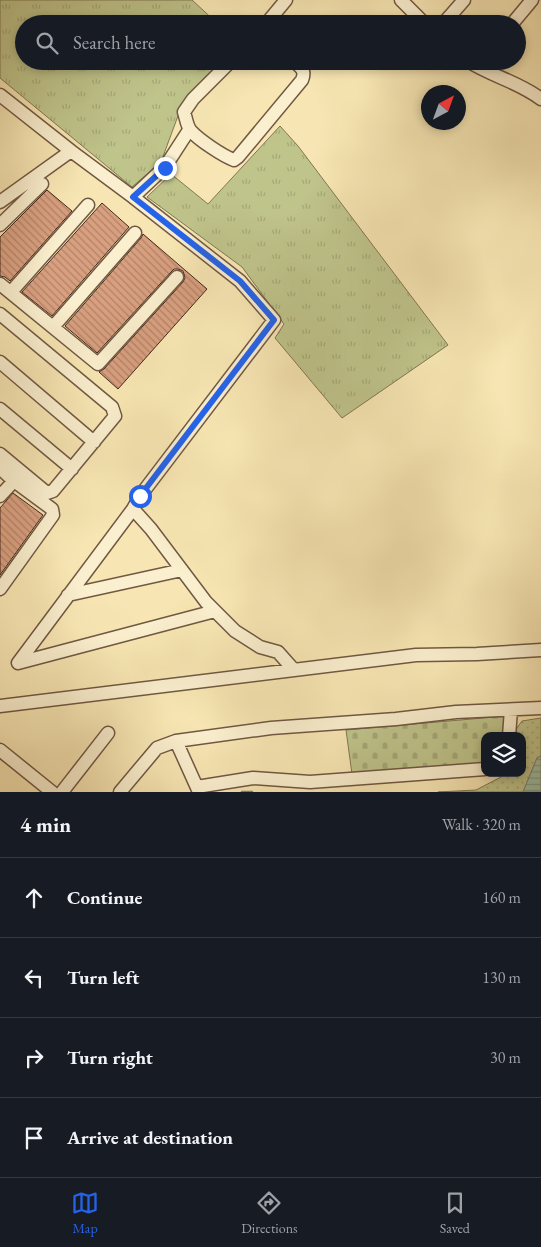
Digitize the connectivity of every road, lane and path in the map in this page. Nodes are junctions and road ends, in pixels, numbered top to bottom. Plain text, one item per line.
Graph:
1 (286, 0) edge
2 (400, 0) edge
3 (464, 0) edge
4 (532, 0) edge
5 (274, 15) edge
6 (416, 15) edge
7 (451, 15) edge
8 (520, 15) edge
9 (222, 70) edge
10 (302, 70) edge
11 (491, 70) edge
12 (0, 95) edge
13 (541, 99) edge
14 (190, 130) junction
15 (71, 151) junction
16 (42, 184) dead end
17 (133, 197) junction
18 (0, 202) edge
19 (88, 205) dead end
20 (0, 225) edge
21 (135, 233) dead end
22 (177, 277) dead end
23 (0, 284) edge
24 (10, 292) junction
25 (0, 314) edge
26 (53, 327) junction
27 (0, 362) edge
28 (0, 409) edge
29 (94, 442) junction
30 (0, 454) edge
31 (0, 468) edge
32 (72, 469) junction
33 (14, 480) junction
34 (0, 496) edge
35 (134, 509) junction
36 (182, 570) junction
37 (0, 589) edge
38 (68, 596) junction
39 (215, 611) junction
40 (541, 650) edge
41 (294, 670) junction
42 (0, 706) edge
43 (541, 708) edge
44 (511, 710) junction
45 (509, 732) edge
46 (108, 733) dead end
47 (176, 741) junction
48 (2, 756) edge
49 (481, 769) edge
50 (45, 790) edge
51 (198, 790) edge
52 (62, 792) edge
53 (120, 792) edge

1 - 5 street
2 - 6 street
3 - 7 street
4 - 8 street
9 - 14 street
10 - 14 street
11 - 13 street
12 - 15 street
14 - 17 street
15 - 17 street
15 - 18 street
16 - 20 street
17 - 35 street
19 - 24 street
21 - 26 street
22 - 26 street
23 - 24 street
24 - 26 street
25 - 29 street
27 - 29 street
28 - 32 street
29 - 32 street
30 - 32 street
31 - 33 street
33 - 34 street
33 - 37 street
35 - 36 street
35 - 38 street
36 - 38 street
36 - 39 street
38 - 39 street
39 - 41 street
40 - 41 street
41 - 42 street
43 - 44 street
44 - 45 street
44 - 47 street
46 - 52 street
47 - 51 street
47 - 53 street
48 - 50 street
49 - 51 street

